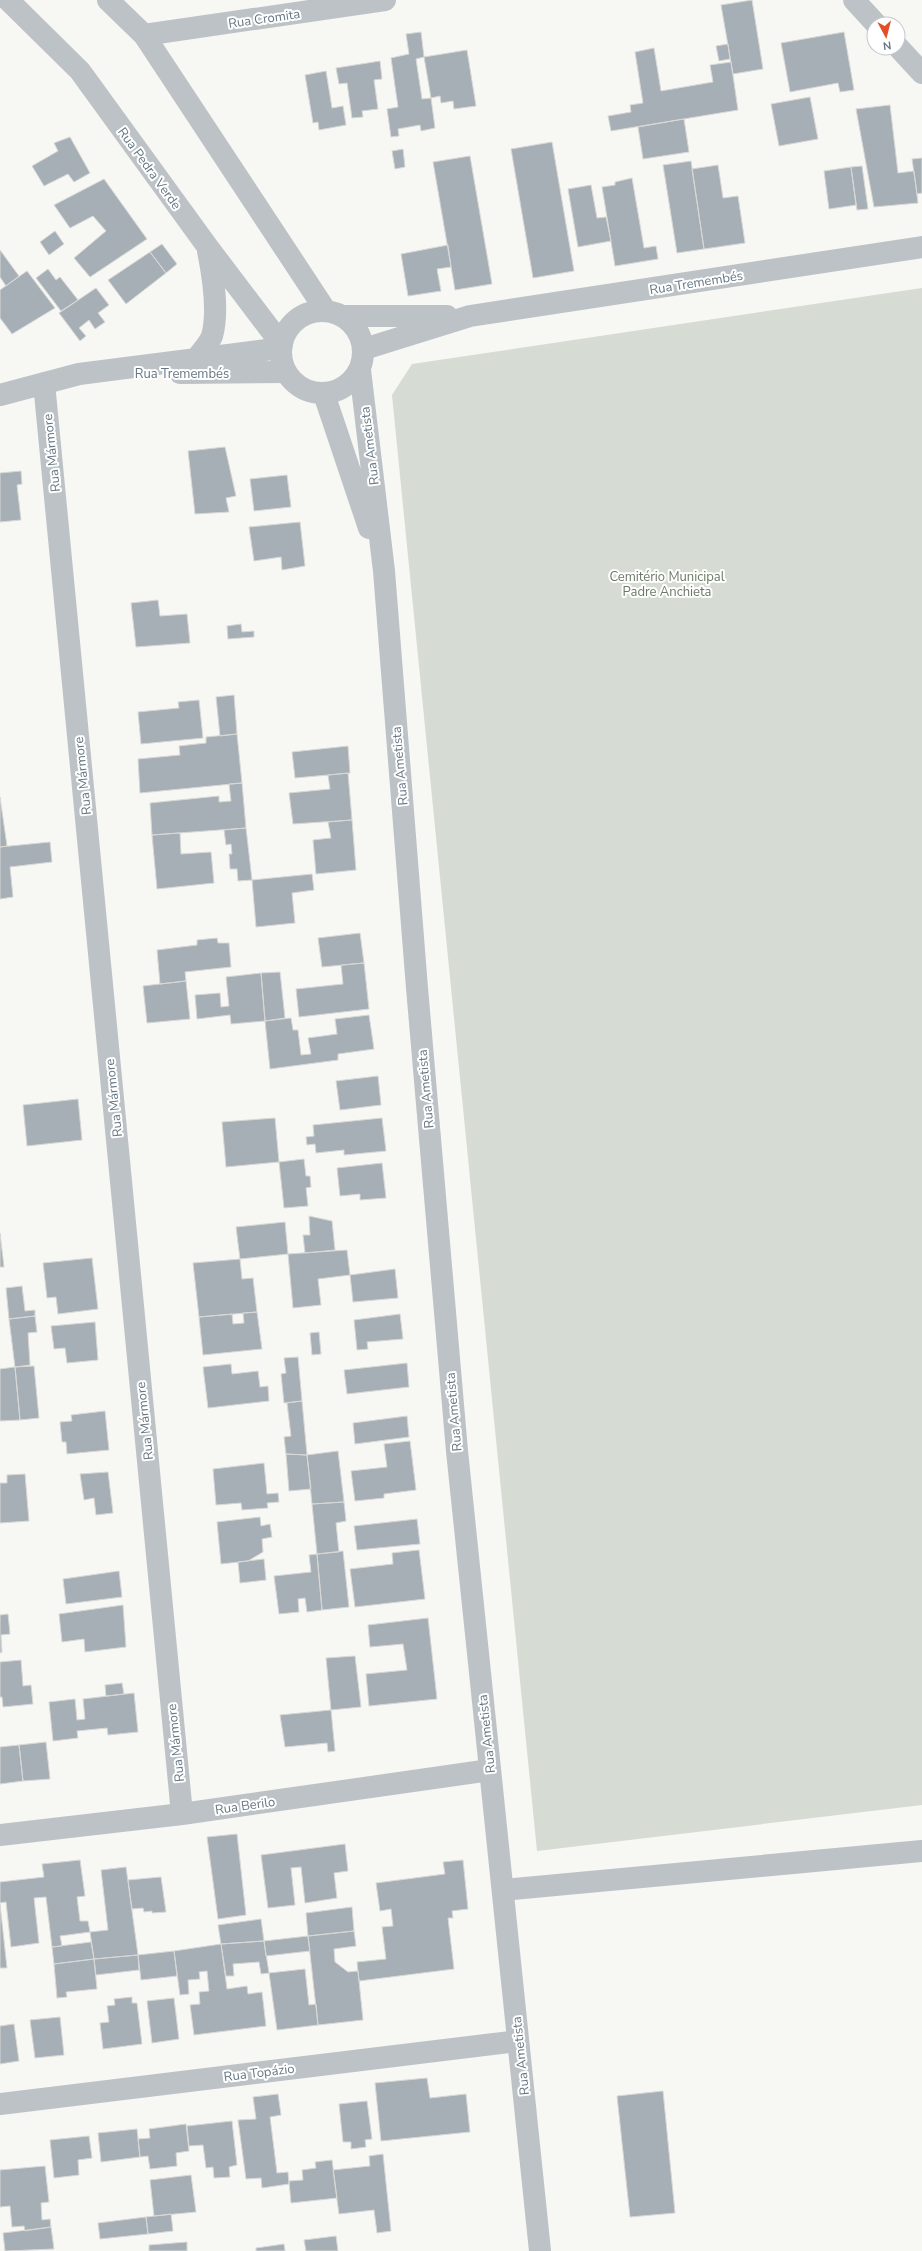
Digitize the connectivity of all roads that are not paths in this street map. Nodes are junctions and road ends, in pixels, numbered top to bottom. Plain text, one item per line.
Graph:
1 (8, 0) edge
2 (108, 0) edge
3 (385, 0) edge
4 (854, 0) edge
5 (869, 16) edge
6 (144, 36) junction
7 (906, 56) edge
8 (922, 73) edge
9 (207, 246) junction
10 (922, 247) edge
11 (335, 314) junction
12 (470, 316) junction
13 (281, 347) junction
14 (364, 349) junction
15 (196, 359) junction
16 (360, 370) junction
17 (286, 372) junction
18 (79, 374) junction
19 (44, 383) junction
20 (324, 394) junction
21 (0, 395) edge
22 (384, 571) junction
23 (490, 1770) junction
24 (182, 1814) junction
25 (0, 1835) edge
26 (922, 1851) edge
27 (502, 1890) junction
28 (518, 2040) junction
29 (0, 2104) edge
30 (540, 2251) edge

1 - 9 street, Rua Pedra Verde
2 - 6 street
3 - 6 street, Rua Cromita
4 - 5 street
6 - 11 street
7 - 8 street
9 - 13 street, Rua Pedra Verde
9 - 15 street
10 - 12 street, Rua Tremembés
11 - 12 street, Rua Tremembés
11 - 13 street
11 - 14 street
12 - 14 street, Rua Tremembés
13 - 15 street, Rua Tremembés
13 - 17 street
14 - 16 street
15 - 18 street, Rua Tremembés
16 - 20 street
16 - 22 street, Rua Ametista
17 - 18 street, Rua Tremembés
17 - 20 street
18 - 19 street, Rua Tremembés
19 - 21 street, Rua Tremembés
19 - 24 street, Rua Mármore
20 - 22 street, Rua Ametista
22 - 23 street, Rua Ametista
23 - 24 street, Rua Berilo
23 - 27 street, Rua Ametista
24 - 25 street, Rua Berilo
26 - 27 street
27 - 28 street, Rua Ametista
28 - 29 street, Rua Topázio
28 - 30 street, Rua Ametista

